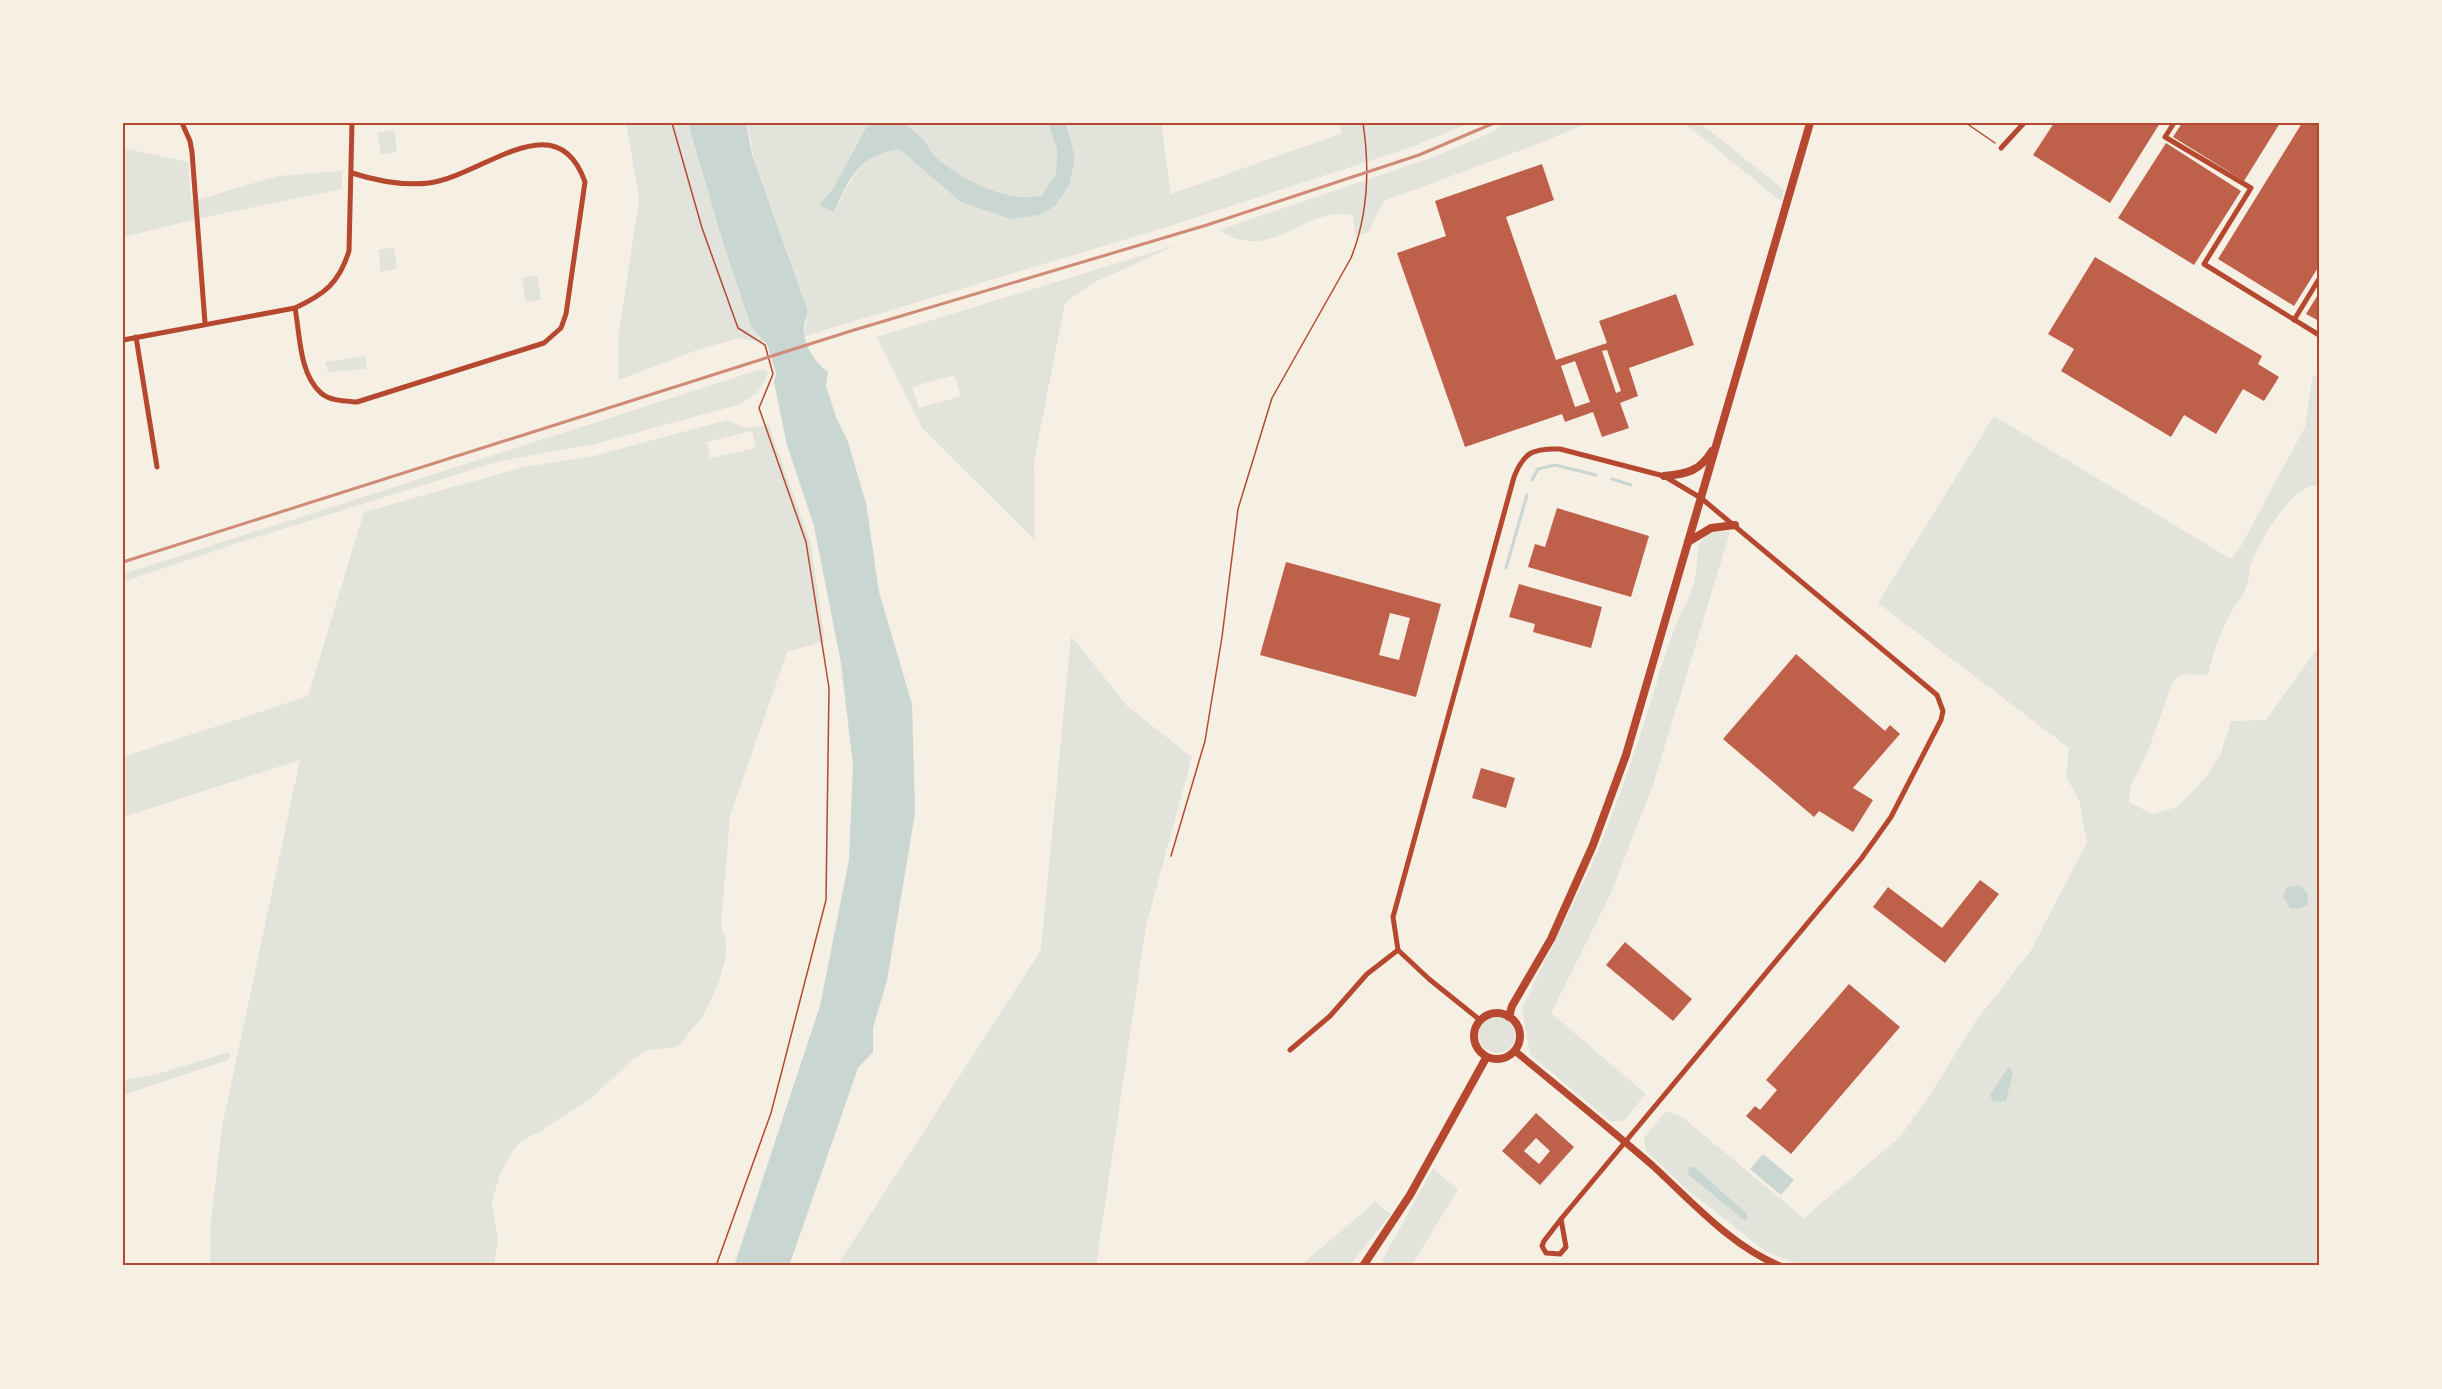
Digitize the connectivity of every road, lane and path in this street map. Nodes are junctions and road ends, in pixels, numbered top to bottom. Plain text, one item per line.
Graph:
1 (182, 123) edge
2 (352, 123) edge
3 (672, 123) edge
4 (1364, 123) edge
5 (1810, 123) edge
6 (1966, 123) edge
7 (2024, 123) edge
8 (2174, 123) edge
9 (2001, 148) joint
10 (352, 173) junction
11 (2319, 279) edge
12 (295, 308) junction
13 (2294, 320) junction
14 (205, 323) junction
15 (2319, 335) edge
16 (136, 337) junction
17 (123, 340) edge
18 (1716, 445) junction
19 (157, 466) dead end
20 (1665, 476) junction
21 (1701, 498) junction
22 (1735, 525) junction
23 (1688, 542) junction
24 (1171, 856) dead end
25 (1398, 950) junction
26 (1509, 1017) junction
27 (1480, 1020) junction
28 (1290, 1050) dead end
29 (1515, 1051) junction
30 (1486, 1058) junction
31 (1625, 1142) junction
32 (1561, 1219) junction
33 (716, 1266) edge
34 (1363, 1266) edge
35 (1780, 1266) edge

1 - 14 street
2 - 10 street
3 - 33 path
4 - 24 path
5 - 18 main road
6 - 9 path
7 - 9 street
8 - 13 street
10 - 12 street
10 - 12 street
11 - 13 street
12 - 14 street
13 - 15 street
14 - 16 street
16 - 17 street
16 - 19 street
18 - 20 main road
18 - 21 main road
20 - 21 street
20 - 25 street
21 - 22 street
21 - 23 main road
22 - 23 main road
22 - 31 street
23 - 26 main road
25 - 27 street
25 - 28 street
26 - 27 main road
26 - 29 main road
27 - 30 main road
29 - 30 main road
29 - 31 street
30 - 34 main road
31 - 32 street
31 - 35 street
32 - 32 street

